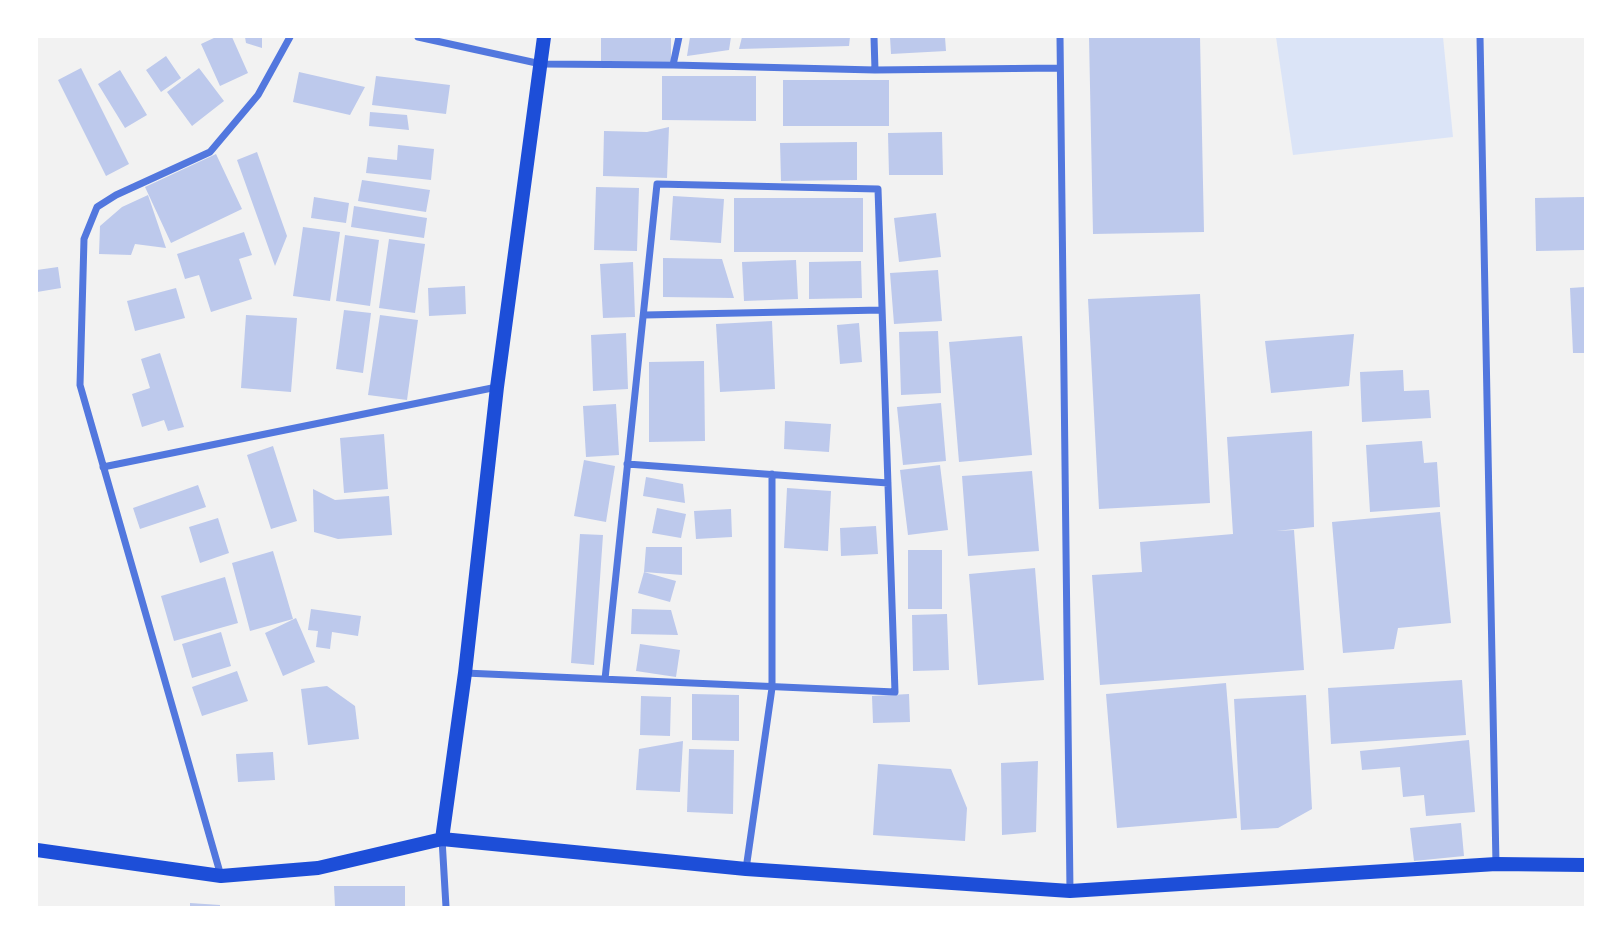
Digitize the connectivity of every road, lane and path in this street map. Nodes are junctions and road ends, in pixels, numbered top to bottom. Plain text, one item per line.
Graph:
1 (290, 37) edge
2 (418, 37) edge
3 (544, 37) edge
4 (679, 37) edge
5 (874, 37) edge
6 (1060, 37) edge
7 (1480, 37) edge
8 (541, 64) junction
9 (673, 65) junction
10 (1060, 68) junction
11 (875, 69) junction
12 (881, 310) junction
13 (645, 315) junction
14 (497, 387) junction
15 (627, 464) junction
16 (103, 467) junction
17 (772, 474) junction
18 (888, 483) junction
19 (465, 673) junction
20 (605, 679) junction
21 (772, 688) junction
22 (442, 839) junction
23 (37, 850) edge
24 (1496, 864) junction
25 (1585, 865) edge
26 (746, 869) junction
27 (221, 876) junction
28 (1070, 891) junction
29 (446, 907) edge

1 - 16 street
2 - 8 street
3 - 8 main road
4 - 9 street
5 - 11 street
6 - 10 street
7 - 24 street
8 - 9 street
8 - 14 main road
9 - 11 street
10 - 11 street
10 - 28 street
12 - 13 street
12 - 13 street
12 - 18 street
13 - 15 street
14 - 16 street
14 - 19 main road
15 - 17 street
15 - 20 street
16 - 27 street
17 - 18 street
17 - 21 street
18 - 21 street
19 - 20 street
19 - 22 main road
20 - 21 street
21 - 26 street
22 - 26 main road
22 - 27 main road
22 - 29 street
23 - 27 main road
24 - 25 main road
24 - 28 main road
26 - 28 main road

